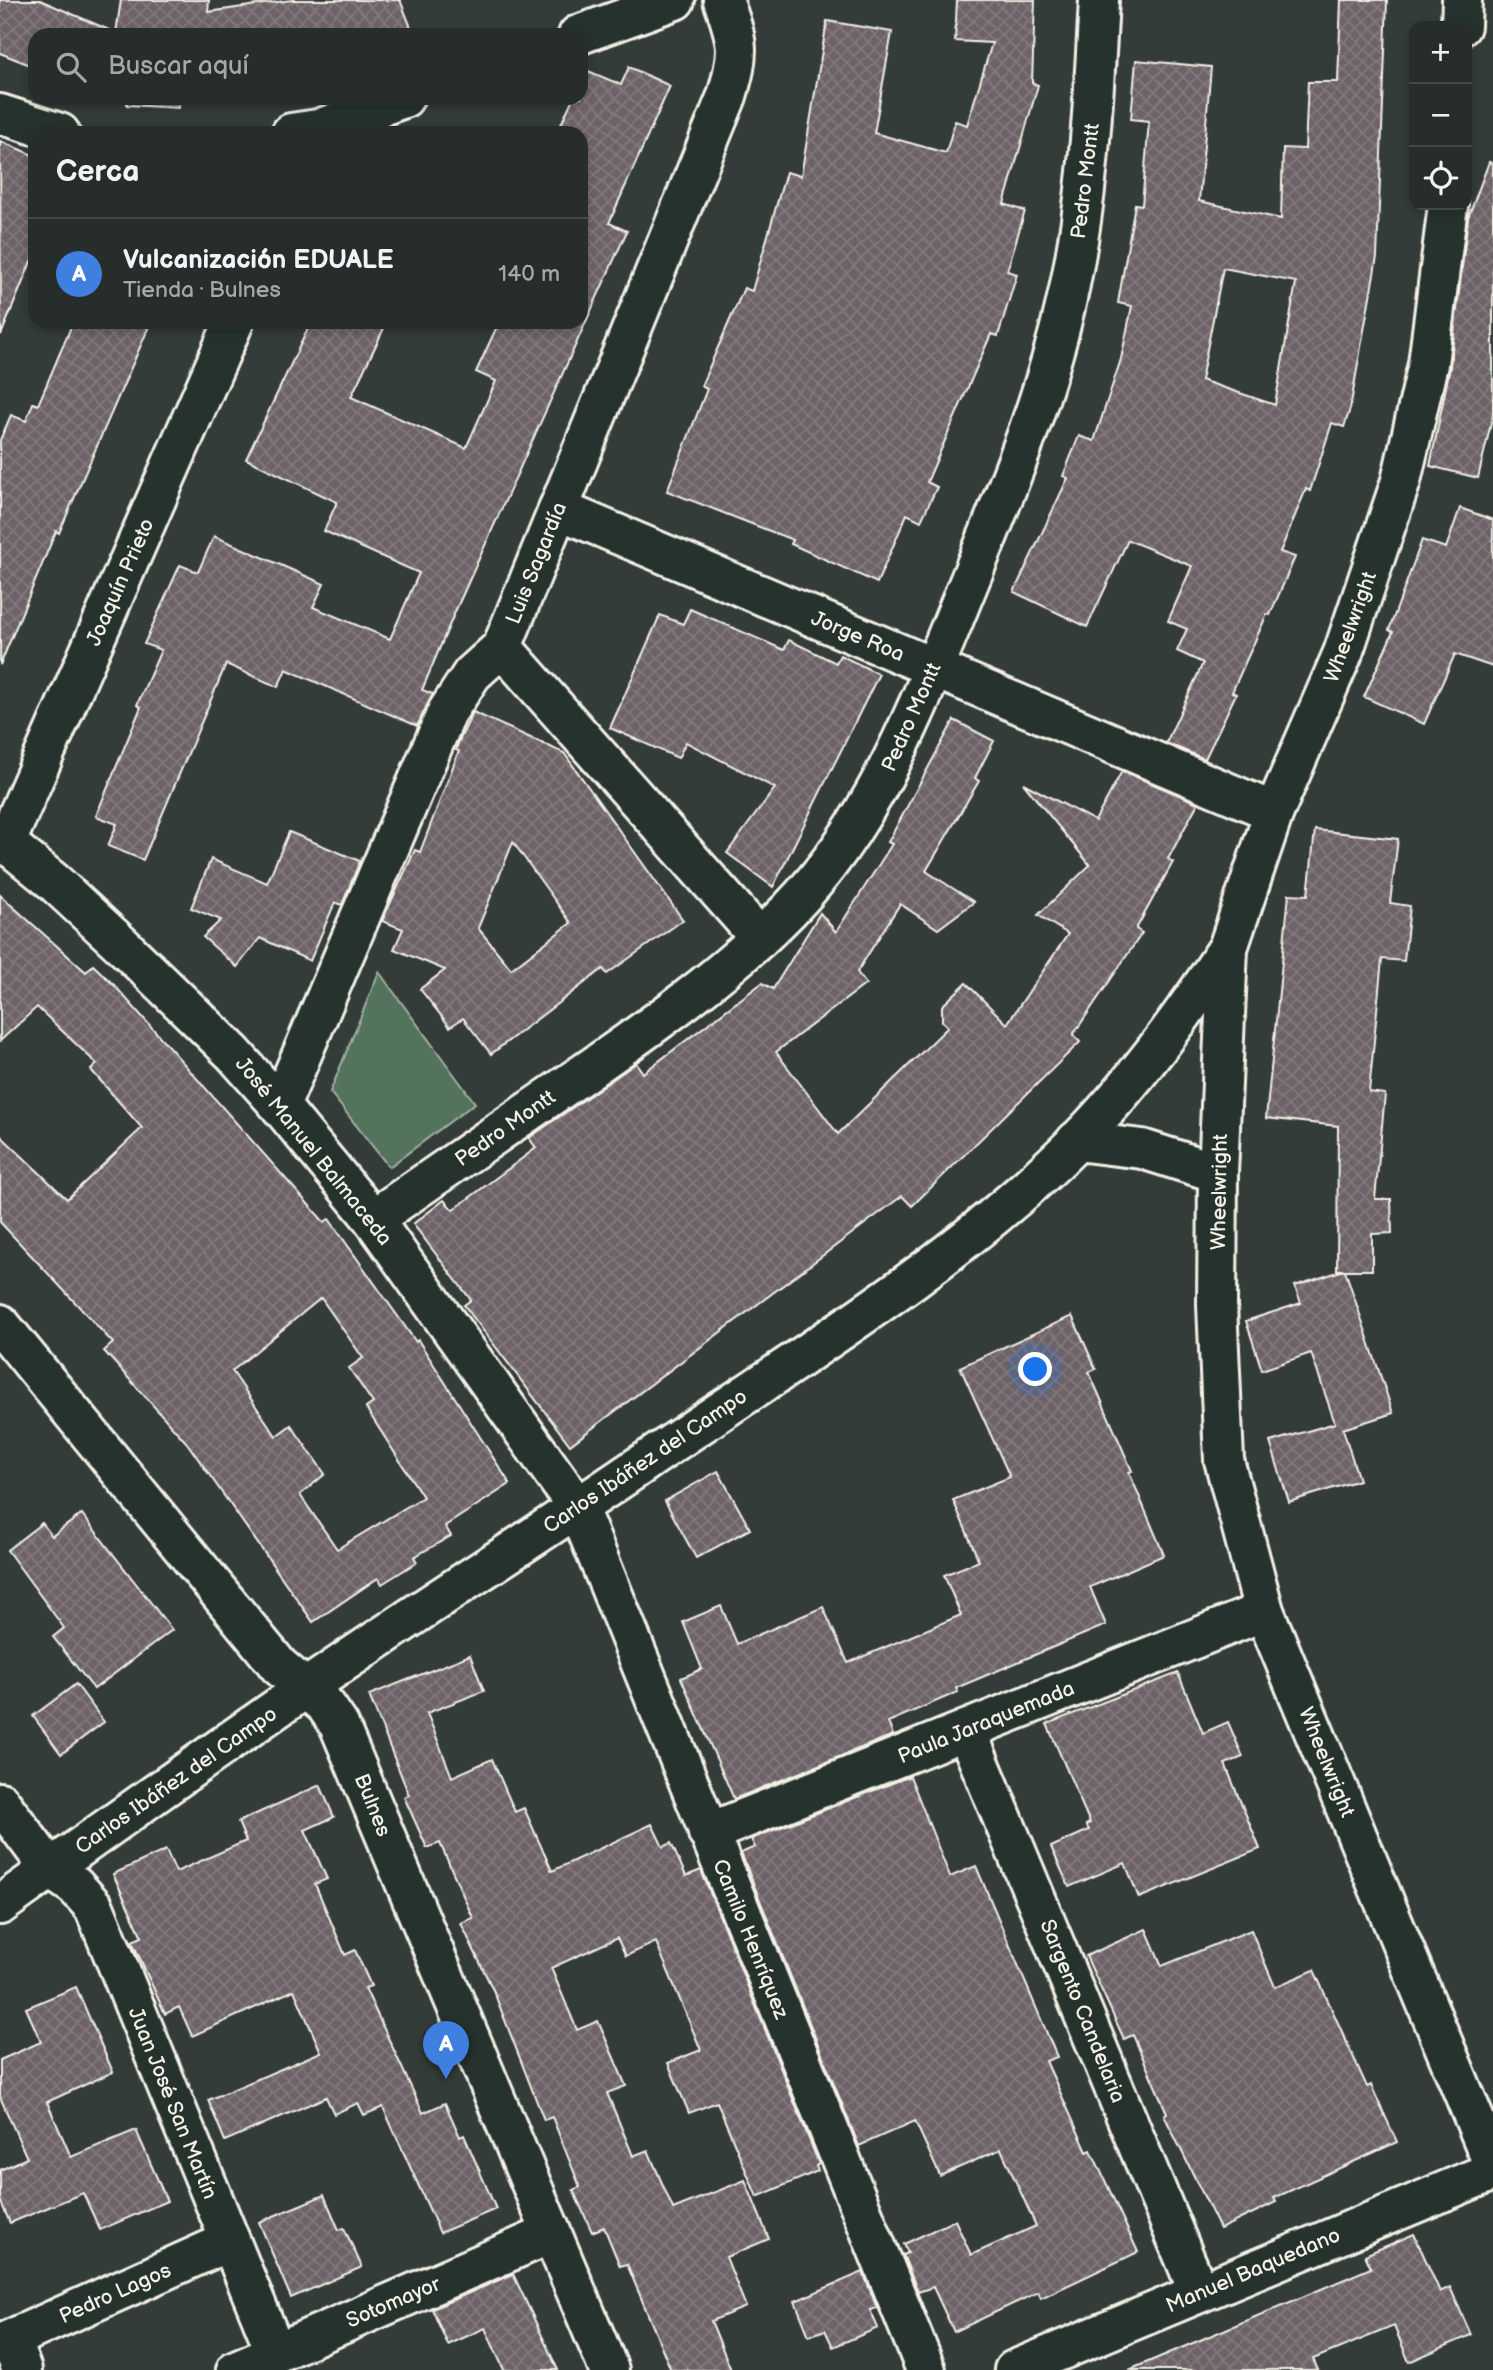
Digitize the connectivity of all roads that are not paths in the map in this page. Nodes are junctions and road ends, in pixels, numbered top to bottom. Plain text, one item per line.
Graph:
1 (675, 0) edge
2 (723, 0) edge
3 (1100, 0) edge
4 (1462, 0) edge
5 (1461, 21) edge
6 (588, 31) edge
7 (384, 105) edge
8 (0, 114) edge
9 (38, 126) edge
10 (325, 126) edge
11 (1447, 210) edge
12 (230, 329) edge
13 (558, 509) junction
14 (502, 647) junction
15 (934, 668) junction
16 (1274, 812) junction
17 (3, 840) edge
18 (760, 938) junction
19 (1228, 948) junction
20 (280, 1106) junction
21 (1076, 1141) junction
22 (1218, 1173) junction
23 (373, 1219) junction
24 (0, 1324) edge
25 (578, 1508) junction
26 (1264, 1611) junction
27 (304, 1689) junction
28 (966, 1730) junction
29 (0, 1802) edge
30 (708, 1833) junction
31 (50, 1869) junction
32 (0, 1905) edge
33 (1493, 2164) edge
34 (1493, 2171) edge
35 (550, 2234) junction
36 (230, 2241) junction
37 (1199, 2293) junction
38 (11, 2351) edge
39 (276, 2353) junction
40 (236, 2370) edge
41 (609, 2370) edge
42 (926, 2370) edge
43 (1014, 2370) edge

1 - 6 street
2 - 13 street, Luis Sagardía
3 - 15 street, Pedro Montt
4 - 5 street
7 - 10 street
8 - 9 street
11 - 16 street, Wheelwright
12 - 17 street, Joaquín Prieto
13 - 14 street, Luis Sagardía
13 - 15 street, Jorge Roa
14 - 18 street
14 - 20 street, Luis Sagardía
15 - 16 street, Jorge Roa
15 - 18 street, Pedro Montt
16 - 19 street, Wheelwright
17 - 20 street, José Manuel Balmaceda
18 - 23 street, Pedro Montt
19 - 21 street, Carlos Ibáñez del Campo
19 - 22 street, Wheelwright
20 - 23 street, José Manuel Balmaceda
21 - 22 street
21 - 25 street, Carlos Ibáñez del Campo
22 - 26 street, Wheelwright
23 - 25 street, José Manuel Balmaceda
24 - 27 street, Bulnes
25 - 27 street, Carlos Ibáñez del Campo
25 - 30 street, Camilo Henríquez
26 - 28 street, Paula Jaraquemada
26 - 33 street, Wheelwright
27 - 31 street, Carlos Ibáñez del Campo
27 - 35 street, Bulnes
28 - 30 street, Paula Jaraquemada
28 - 37 street, Sargento Candelaria
29 - 31 street, Juan José San Martín
30 - 42 street, Camilo Henríquez
31 - 32 street, Carlos Ibáñez del Campo
31 - 36 street, Juan José San Martín
34 - 37 street, Manuel Baquedano
35 - 39 street, Sotomayor
35 - 41 street, Bulnes
36 - 38 street, Pedro Lagos
36 - 39 street, Juan José San Martín
37 - 43 street, Manuel Baquedano
39 - 40 street, Sotomayor

